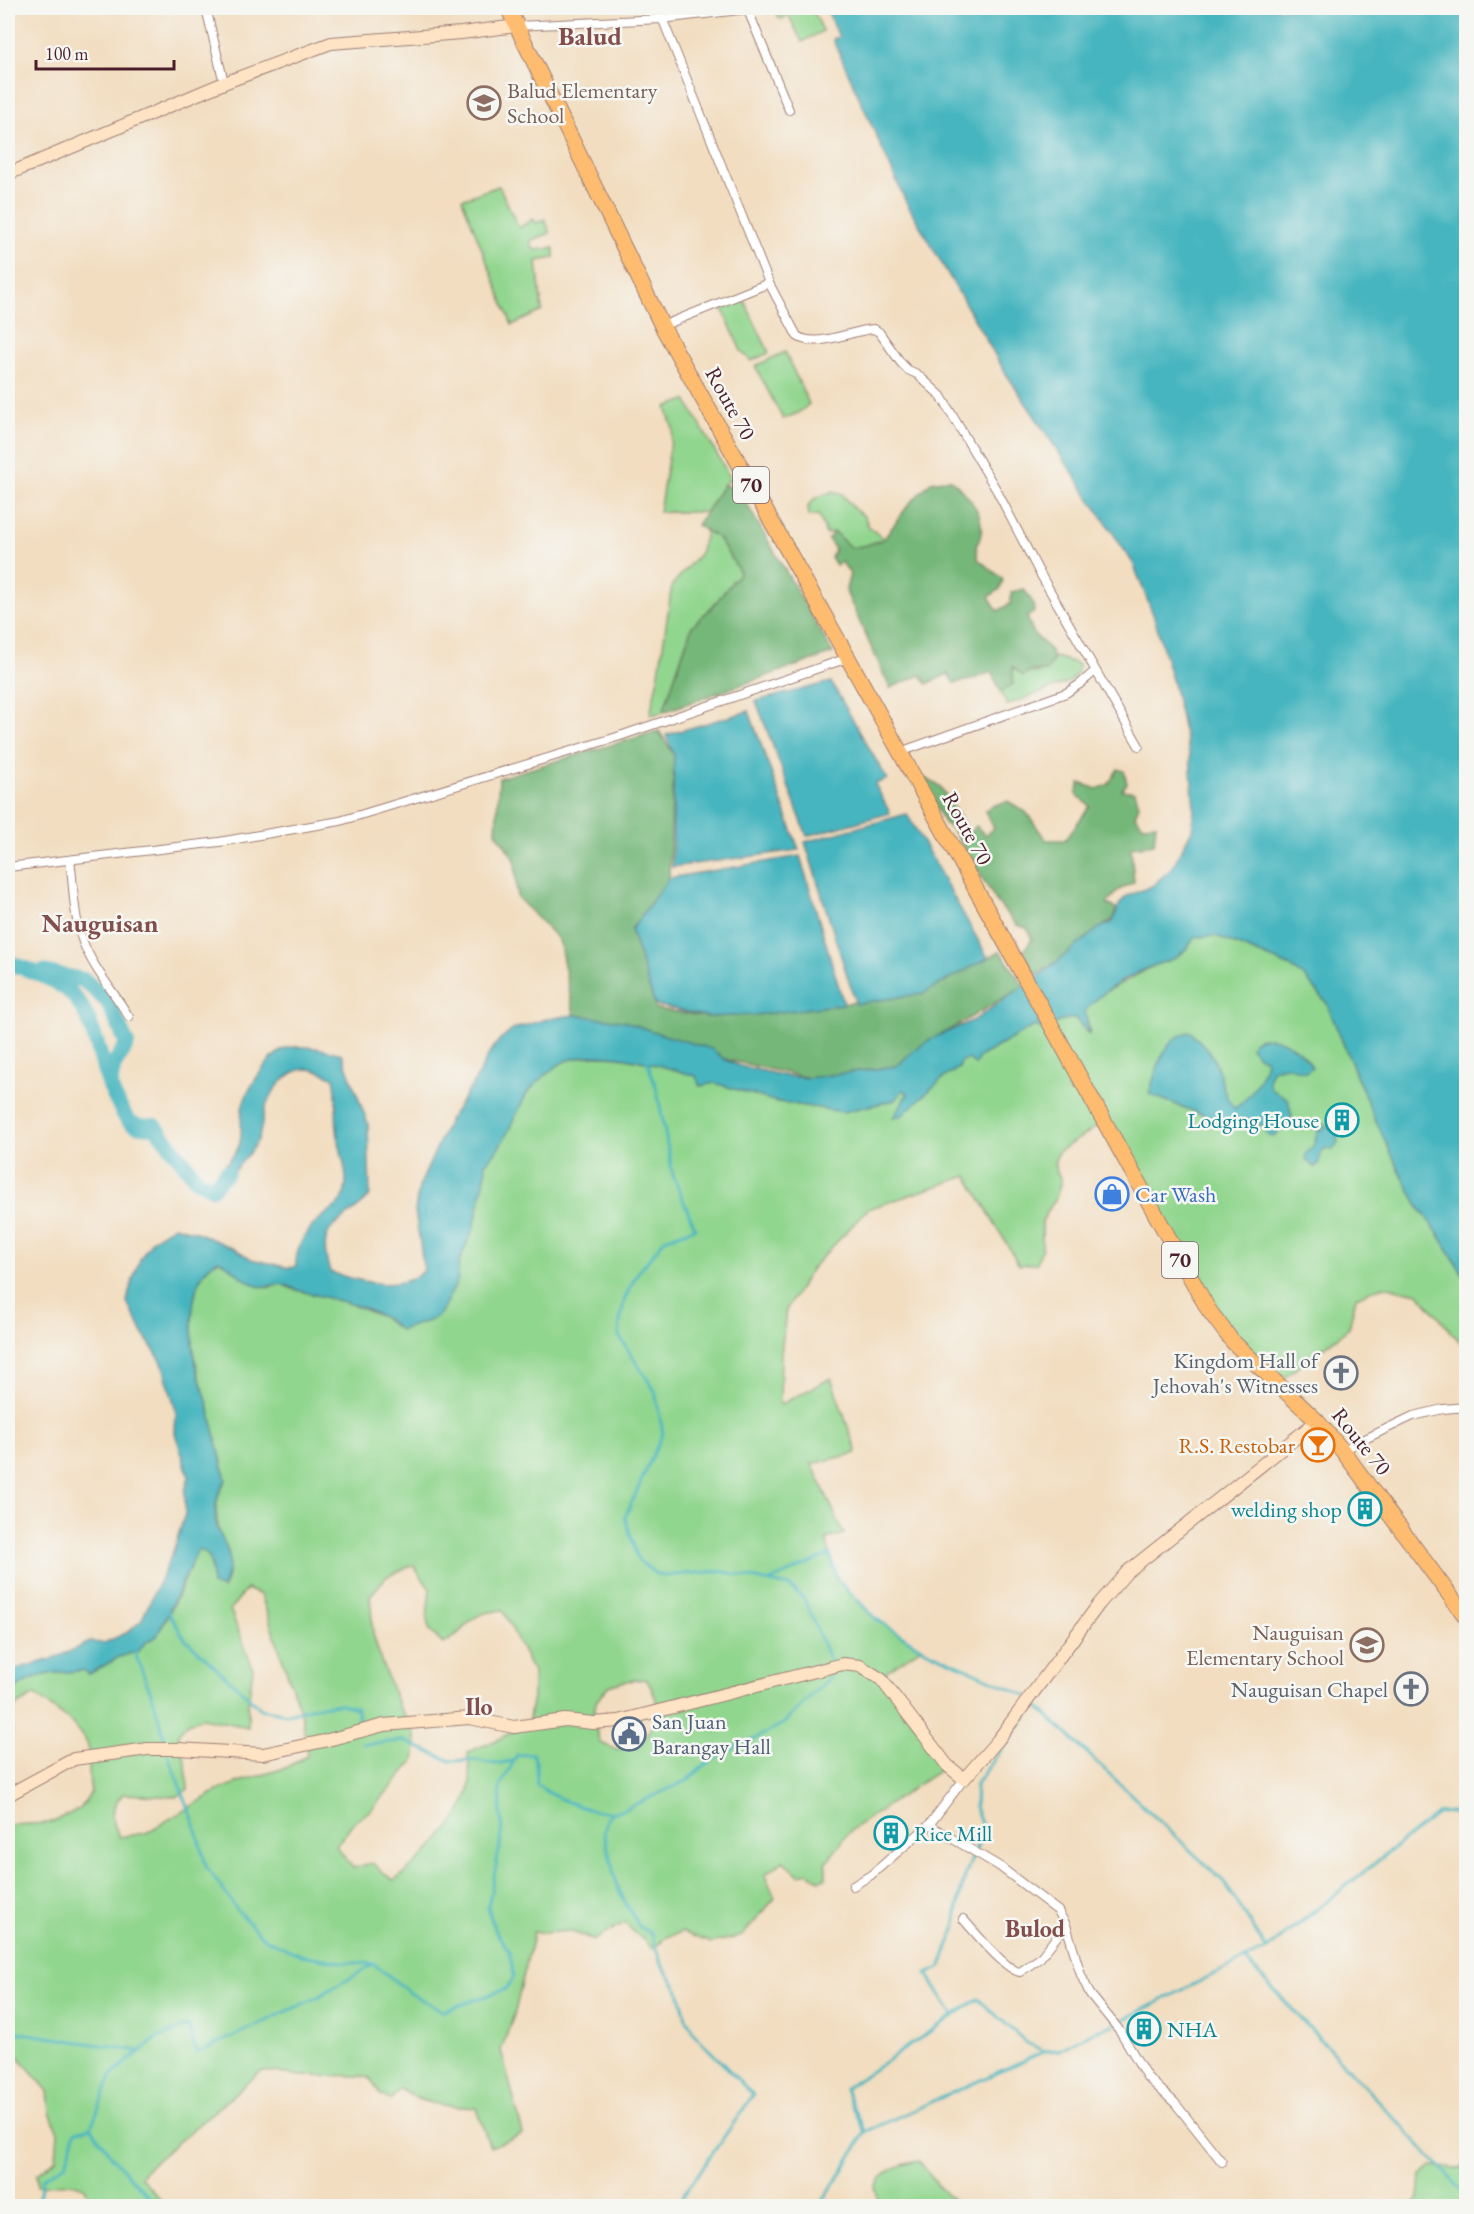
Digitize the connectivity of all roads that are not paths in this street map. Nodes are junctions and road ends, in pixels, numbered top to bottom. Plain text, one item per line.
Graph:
1 (206, 8) edge
2 (508, 8) edge
3 (658, 8) edge
4 (747, 8) edge
5 (661, 19) junction
6 (517, 26) junction
7 (224, 83) junction
8 (789, 110) dead end
9 (8, 174) edge
10 (769, 283) junction
11 (662, 326) junction
12 (848, 658) junction
13 (1095, 671) junction
14 (1139, 746) dead end
15 (900, 752) junction
16 (70, 860) junction
17 (8, 867) edge
18 (129, 1017) dead end
19 (1467, 1407) edge
20 (1317, 1420) junction
21 (1342, 1450) junction
22 (1467, 1617) edge
23 (964, 1779) junction
24 (8, 1795) edge
25 (929, 1825) junction
26 (853, 1886) dead end
27 (963, 1919) dead end
28 (1066, 1925) junction
29 (1222, 2162) dead end

1 - 7 street
2 - 6 highway, Route 70 / 70
3 - 5 street
4 - 5 street
4 - 8 street
5 - 6 street
5 - 10 street
6 - 7 street
6 - 11 highway, Route 70 / 70
7 - 9 street
10 - 11 street
10 - 13 street
11 - 12 highway, Route 70 / 70
12 - 15 highway, Route 70 / 70
12 - 16 street
13 - 14 street
13 - 15 street
15 - 20 highway, Route 70 / 70
16 - 17 street
16 - 18 street
19 - 21 street
20 - 21 highway, Route 70 / 70
20 - 23 street
21 - 22 highway, Route 70 / 70
23 - 24 street
23 - 25 street
25 - 26 street
25 - 28 street
27 - 28 street
28 - 29 street

